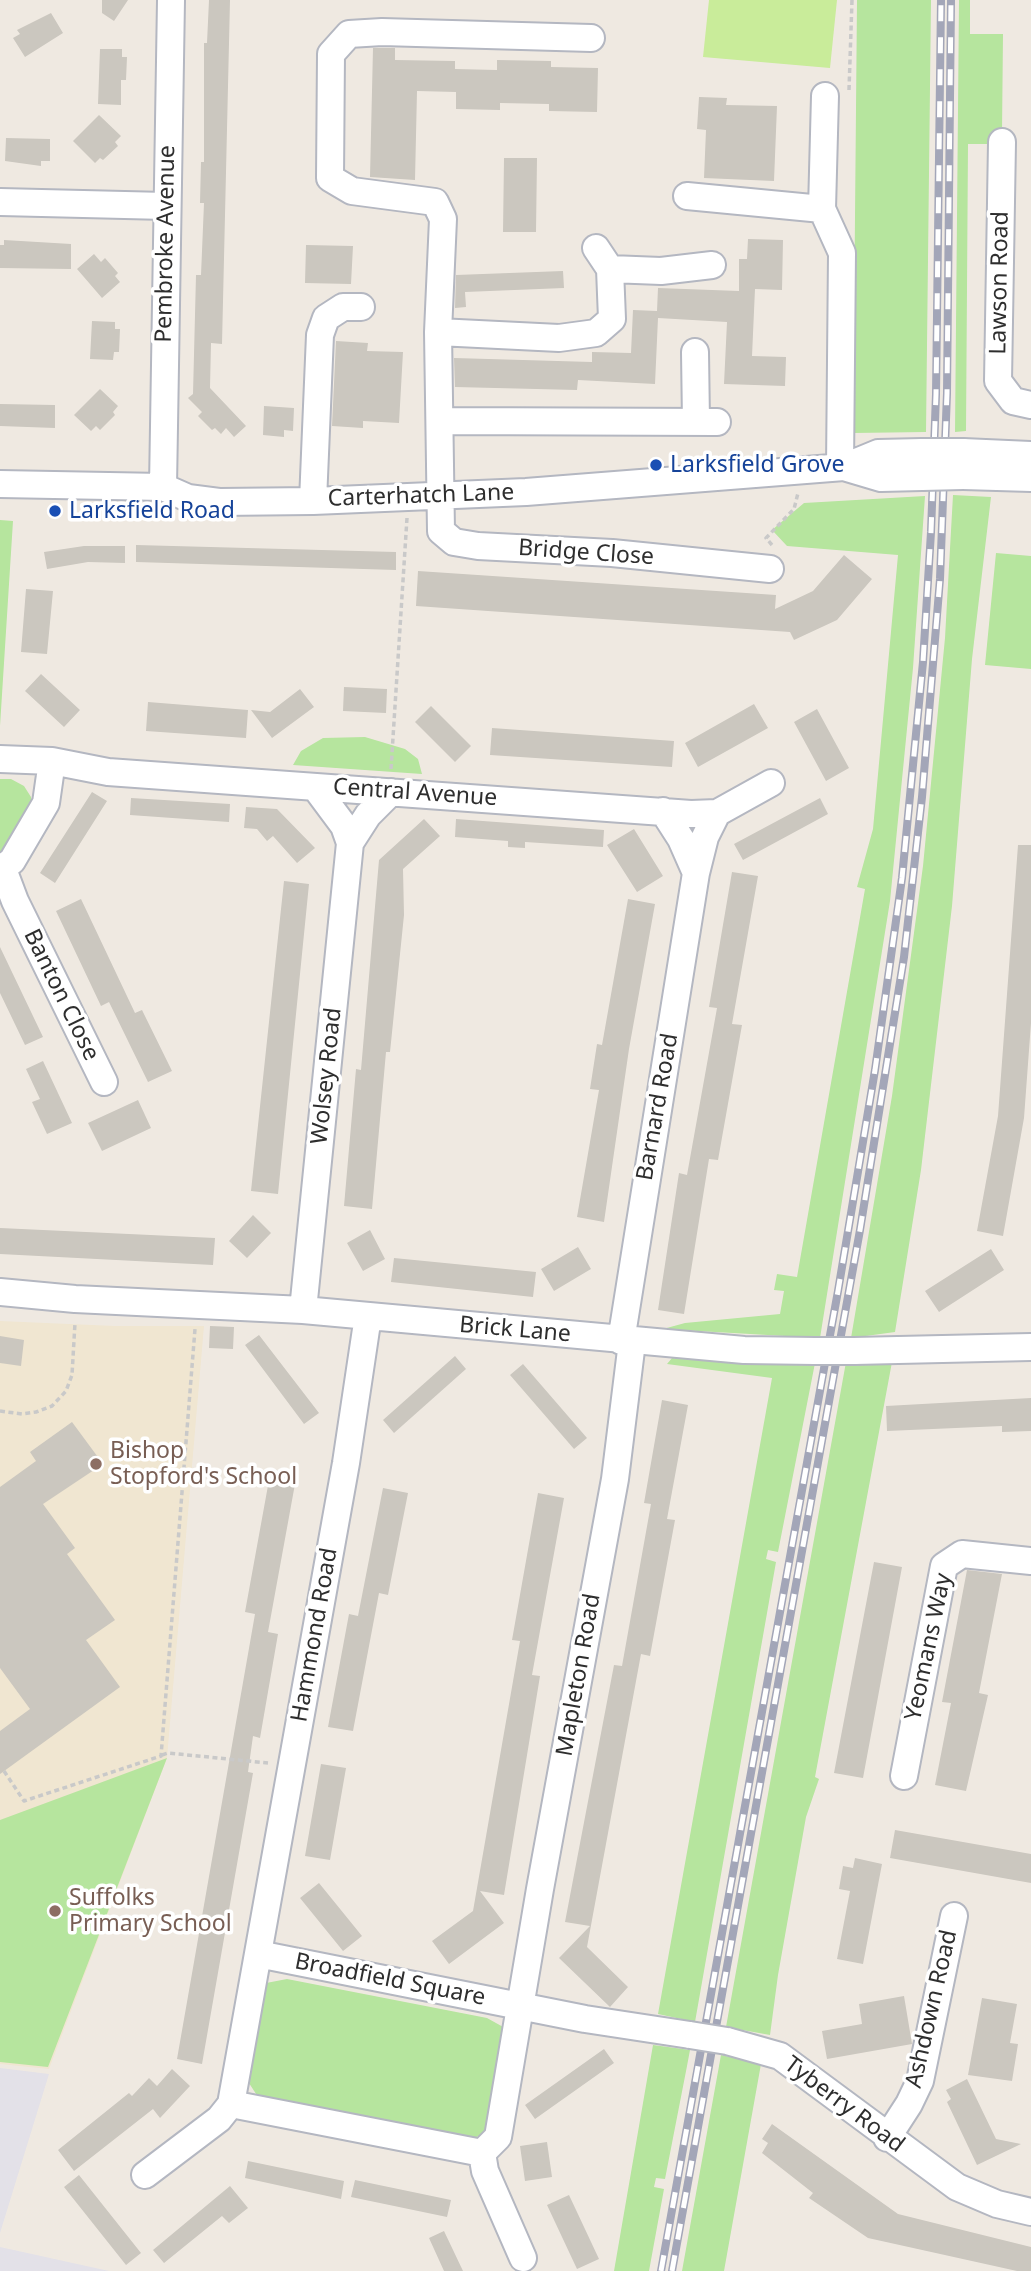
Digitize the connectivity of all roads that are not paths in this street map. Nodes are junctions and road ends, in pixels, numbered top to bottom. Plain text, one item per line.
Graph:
1 (171, 0) edge
2 (591, 38) dead end
3 (824, 96) dead end
4 (1002, 142) dead end
5 (687, 196) dead end
6 (0, 202) edge
7 (166, 206) junction
8 (822, 209) junction
9 (712, 265) dead end
10 (361, 307) dead end
11 (438, 332) junction
12 (695, 352) dead end
13 (1031, 405) edge
14 (440, 421) junction
15 (1031, 454) edge
16 (963, 464) junction
17 (842, 467) junction
18 (1031, 478) edge
19 (0, 484) edge
20 (163, 487) junction
21 (440, 496) junction
22 (313, 501) junction
23 (770, 569) road end
24 (0, 759) edge
25 (52, 761) junction
26 (771, 783) dead end
27 (315, 787) junction
28 (391, 792) junction
29 (663, 811) junction
30 (717, 813) junction
31 (350, 843) junction
32 (1, 869) edge
33 (696, 873) junction
34 (104, 1082) dead end
35 (0, 1292) edge
36 (303, 1310) junction
37 (368, 1316) junction
38 (626, 1341) junction
39 (1031, 1347) edge
40 (1031, 1561) edge
41 (904, 1776) dead end
42 (954, 1916) dead end
43 (258, 1954) junction
44 (521, 2007) junction
45 (231, 2104) junction
46 (887, 2138) junction
47 (482, 2153) junction
48 (145, 2175) dead end
49 (1031, 2212) edge
50 (523, 2258) dead end

1 - 7 street, Pembroke Avenue
2 - 11 street
3 - 8 street
4 - 13 street, Lawson Road
5 - 8 street
6 - 7 street
7 - 20 street, Pembroke Avenue
8 - 17 street
9 - 11 street
10 - 22 street
11 - 14 street
12 - 14 street
14 - 21 street
15 - 16 street, Carterhatch Lane
16 - 17 street, Carterhatch Lane, bridge
16 - 18 street, Carterhatch Lane
17 - 21 street, Carterhatch Lane
19 - 20 street, Carterhatch Lane
20 - 22 street, Carterhatch Lane
21 - 22 street, Carterhatch Lane
21 - 23 street, Bridge Close
24 - 25 street, Central Avenue
25 - 27 street, Central Avenue
25 - 32 street
26 - 30 street
27 - 28 street, Central Avenue
27 - 31 street
28 - 29 street, Central Avenue
28 - 31 street, Wolsey Road
29 - 30 street, Central Avenue
29 - 33 street
30 - 33 street, Barnard Road
31 - 36 street, Wolsey Road
32 - 34 street, Banton Close
33 - 38 street, Barnard Road
35 - 36 street, Brick Lane
36 - 37 street, Brick Lane
37 - 38 street, Brick Lane
37 - 43 street, Hammond Road
38 - 39 street, Brick Lane, bridge
38 - 44 street, Mapleton Road
40 - 41 street, Yeomans Way
42 - 46 street, Ashdown Road
43 - 44 street, Broadfield Square
43 - 45 street
44 - 46 street, Tyberry Road, bridge
44 - 47 street
45 - 47 street
45 - 48 street
46 - 49 street, Tyberry Road
47 - 50 street

